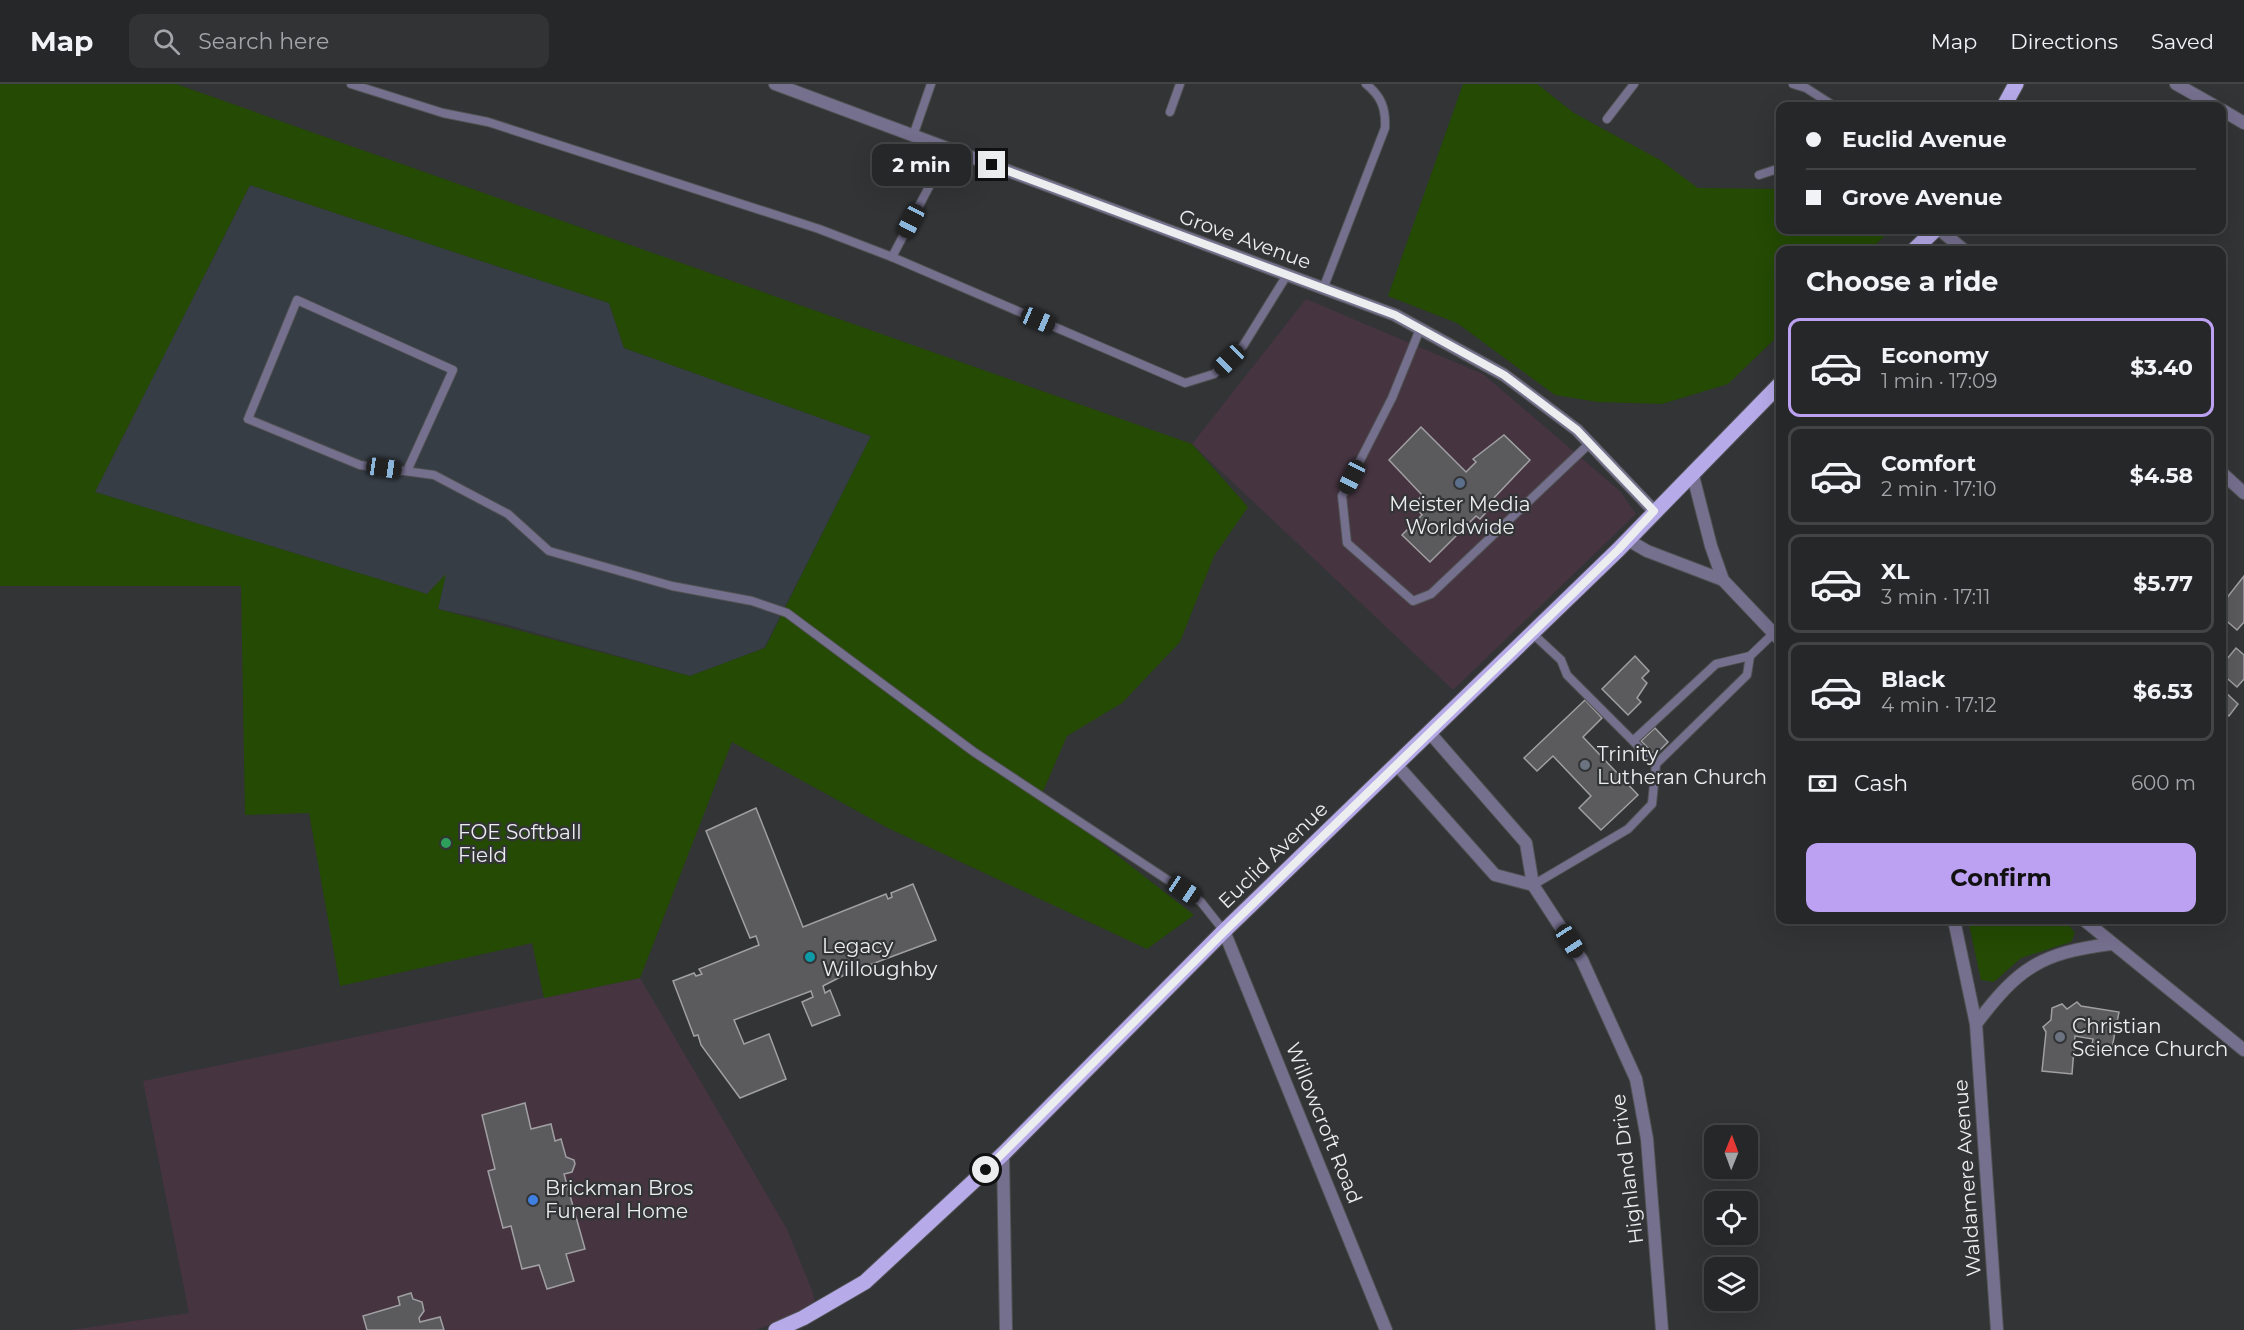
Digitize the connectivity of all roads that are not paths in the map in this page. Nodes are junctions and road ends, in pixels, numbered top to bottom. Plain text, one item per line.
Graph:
1 (351, 84) edge
2 (775, 84) edge
3 (931, 84) edge
4 (1180, 84) edge
5 (1366, 84) edge
6 (1634, 84) edge
7 (1793, 84) edge
8 (2016, 84) edge
9 (2176, 84) edge
10 (1828, 102) edge
11 (2006, 102) edge
12 (2208, 102) edge
13 (1170, 112) dead end
14 (2226, 112) edge
15 (1608, 119) dead end
16 (2244, 123) edge
17 (913, 136) junction
18 (949, 149) junction
19 (1776, 169) edge
20 (1759, 175) dead end
21 (1931, 234) edge
22 (1945, 234) edge
23 (1918, 246) edge
24 (1959, 246) edge
25 (892, 257) junction
26 (1287, 275) junction
27 (1323, 288) junction
28 (1420, 329) junction
29 (1776, 388) edge
30 (1589, 444) junction
31 (407, 471) junction
32 (1692, 472) junction
33 (2226, 477) edge
34 (2244, 493) edge
35 (1654, 511) junction
36 (1628, 540) junction
37 (1723, 580) junction
38 (1531, 632) junction
39 (1776, 636) edge
40 (1776, 638) edge
41 (1749, 656) junction
42 (1430, 732) junction
43 (1634, 740) junction
44 (1396, 764) junction
45 (1656, 764) junction
46 (1533, 885) junction
47 (1955, 924) edge
48 (2088, 924) edge
49 (1224, 932) junction
50 (2111, 944) junction
51 (1976, 1024) junction
52 (2244, 1050) edge
53 (1003, 1154) junction
54 (776, 1330) edge
55 (1006, 1330) edge
56 (1386, 1330) edge
57 (1662, 1330) edge
58 (1996, 1330) edge

1 - 25 lane
2 - 17 street, Grove Avenue
3 - 17 lane
4 - 13 lane
5 - 27 lane
6 - 15 lane
7 - 10 lane
8 - 11 main road
9 - 12 street
14 - 16 street
17 - 18 street, Grove Avenue
18 - 25 lane
18 - 26 street, Grove Avenue
19 - 20 lane
21 - 23 main road
22 - 24 street
25 - 26 lane
26 - 27 street, Grove Avenue
27 - 28 street, Grove Avenue
28 - 30 street, Grove Avenue
28 - 30 lane
29 - 32 main road, Euclid Avenue
30 - 35 street, Grove Avenue
31 - 31 lane
31 - 49 lane
32 - 35 main road, Euclid Avenue
32 - 37 street
33 - 34 street
35 - 36 main road, Euclid Avenue
36 - 37 street
36 - 38 main road, Euclid Avenue
37 - 39 street
38 - 42 main road, Euclid Avenue
38 - 43 lane
40 - 41 lane
41 - 43 lane
41 - 45 lane
42 - 44 main road, Euclid Avenue
42 - 46 street, Highland Drive
43 - 45 lane
44 - 46 street
44 - 49 main road, Euclid Avenue
45 - 46 lane
46 - 57 street, Highland Drive
47 - 51 street, Waldamere Avenue
48 - 50 street
49 - 53 main road, Euclid Avenue
49 - 56 street, Willowcroft Road
50 - 51 street
50 - 52 street
51 - 58 street, Waldamere Avenue
53 - 54 main road, Euclid Avenue
53 - 55 street

